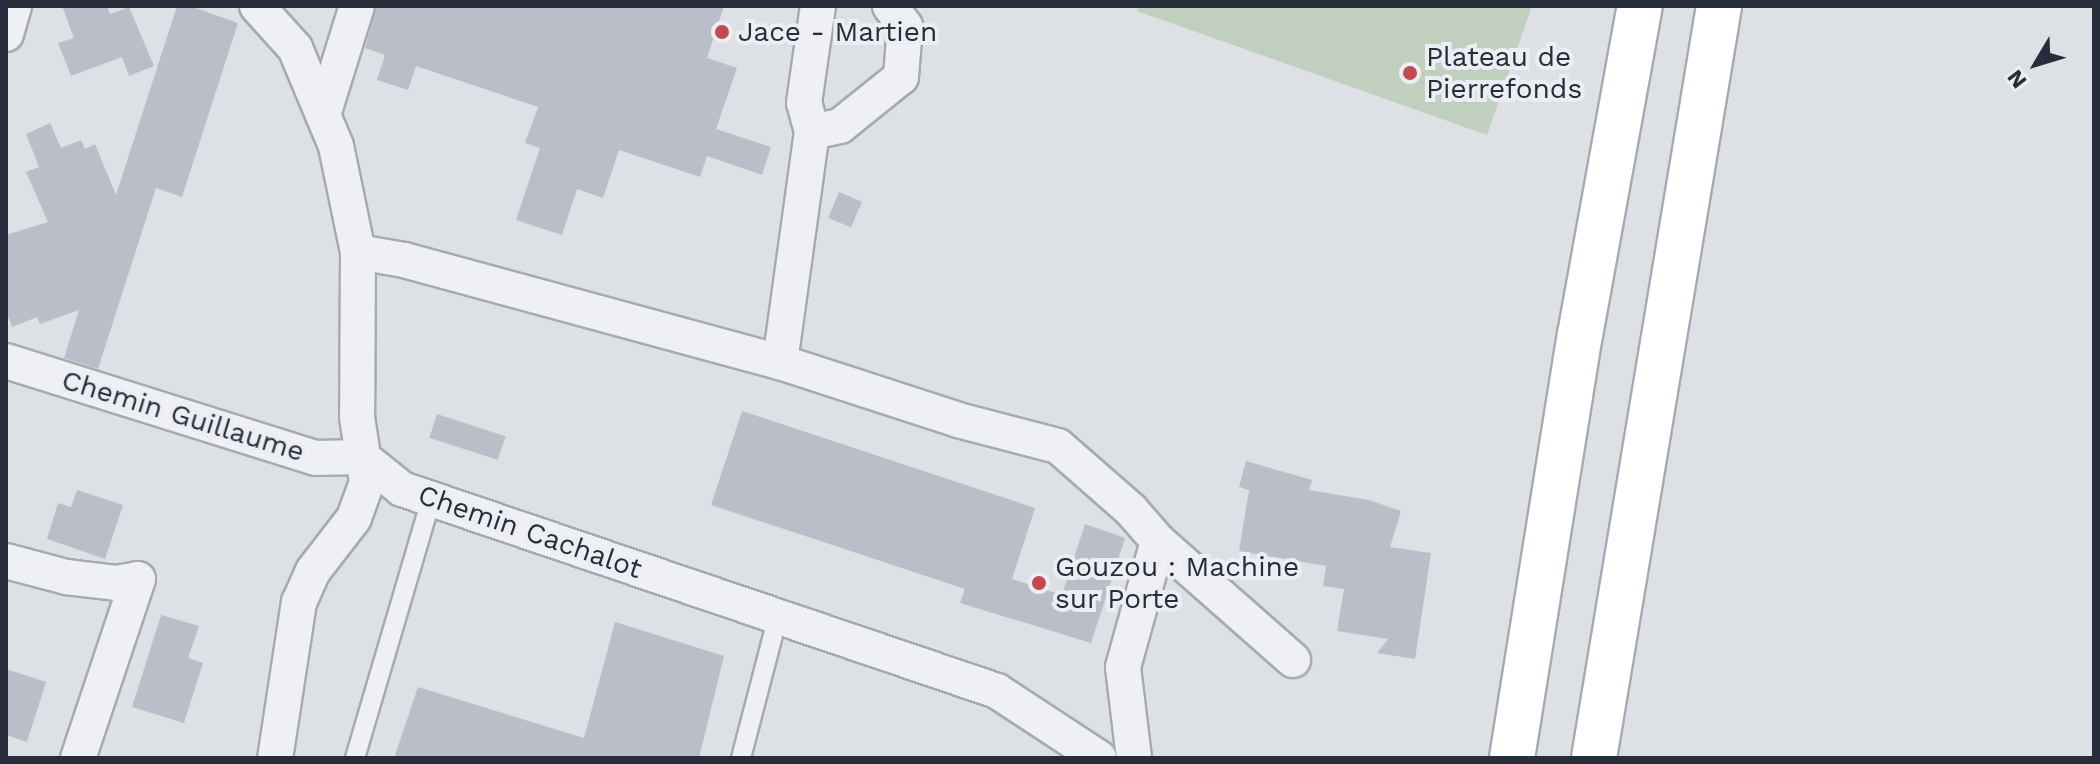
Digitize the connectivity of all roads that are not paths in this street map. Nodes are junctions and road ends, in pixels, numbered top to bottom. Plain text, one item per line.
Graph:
1 (14, 6) edge
2 (257, 6) edge
3 (357, 6) edge
4 (818, 6) edge
5 (890, 6) edge
6 (1640, 6) edge
7 (1719, 6) edge
8 (6, 34) edge
9 (323, 115) junction
10 (812, 132) junction
11 (358, 252) junction
12 (6, 361) edge
13 (780, 362) junction
14 (362, 457) junction
15 (431, 499) junction
16 (1158, 541) junction
17 (6, 561) edge
18 (778, 616) junction
19 (1293, 660) dead end
20 (78, 758) edge
21 (275, 758) edge
22 (355, 758) edge
23 (741, 758) edge
24 (1099, 758) edge
25 (1134, 758) edge
26 (1512, 758) edge
27 (1594, 758) edge

1 - 8 street
2 - 9 street
3 - 9 street
4 - 10 street
5 - 10 street
6 - 26 highway
7 - 27 highway
9 - 11 street
10 - 13 street
11 - 13 street
11 - 14 street
12 - 14 street, Chemin Guillaume
13 - 16 street
14 - 15 street, Chemin Cachalot
14 - 21 street
15 - 18 street, Chemin Cachalot
15 - 22 lane
16 - 19 street
16 - 25 street
17 - 20 street
18 - 23 lane
18 - 24 street, Chemin Cachalot

